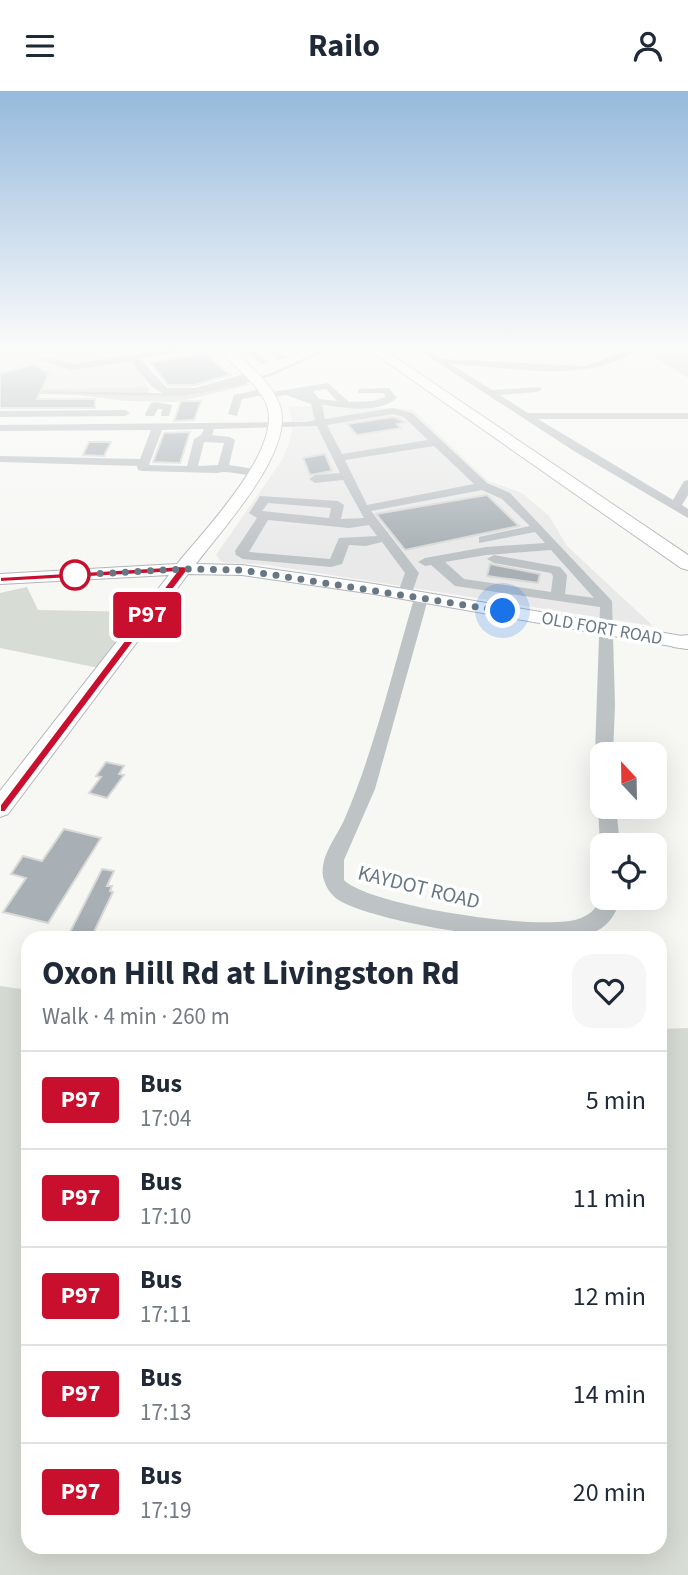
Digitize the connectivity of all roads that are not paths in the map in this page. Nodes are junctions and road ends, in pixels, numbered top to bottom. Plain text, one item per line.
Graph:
1 (20, 418) edge
2 (102, 418) edge
3 (228, 418) edge
4 (276, 418) edge
5 (320, 418) edge
6 (356, 418) edge
7 (409, 418) edge
8 (475, 418) edge
9 (502, 418) edge
10 (530, 418) edge
11 (232, 420) junction
12 (321, 423) junction
13 (276, 425) junction
14 (100, 426) junction
15 (123, 426) junction
16 (158, 426) junction
17 (210, 426) junction
18 (0, 428) edge
19 (15, 428) junction
20 (424, 431) junction
21 (406, 434) dead end
22 (206, 439) junction
23 (0, 440) edge
24 (436, 442) junction
25 (340, 449) junction
26 (0, 459) edge
27 (144, 463) junction
28 (223, 467) junction
29 (192, 469) junction
30 (256, 472) junction
31 (585, 473) dead end
32 (348, 476) junction
33 (315, 479) dead end
34 (688, 484) edge
35 (483, 486) junction
36 (681, 501) edge
37 (363, 509) junction
38 (688, 515) edge
39 (264, 516) junction
40 (371, 521) junction
41 (334, 523) junction
42 (349, 524) junction
43 (537, 528) junction
44 (384, 538) junction
45 (344, 541) junction
46 (485, 545) junction
47 (555, 546) junction
48 (434, 560) junction
49 (688, 564) edge
50 (408, 566) junction
51 (183, 569) junction
52 (0, 579) edge
53 (413, 597) junction
54 (557, 597) junction
55 (607, 604) junction
56 (606, 630) junction
57 (686, 643) edge
58 (605, 742) edge
59 (0, 808) edge
60 (606, 910) edge
61 (513, 931) edge
62 (562, 931) edge

1 - 19 street
2 - 14 street
3 - 11 street
4 - 13 main road
5 - 12 street
6 - 12 street
7 - 20 street
8 - 49 highway
9 - 31 highway
10 - 36 street
11 - 13 street
11 - 17 street
12 - 13 street
12 - 25 street
13 - 30 main road
14 - 15 street
14 - 19 street
15 - 16 street
15 - 23 street
16 - 17 street
16 - 27 street
17 - 22 street
18 - 19 street
20 - 21 street
20 - 24 street
22 - 28 street
22 - 29 street
24 - 25 street
24 - 35 street
25 - 32 street
26 - 27 street
27 - 29 street
28 - 29 street
28 - 30 street
30 - 51 main road
32 - 33 street
32 - 37 street
34 - 36 street
35 - 37 street
35 - 43 street
36 - 38 street
37 - 40 street
39 - 41 street
39 - 41 street
39 - 45 street
40 - 42 street
40 - 44 street
41 - 42 street
42 - 45 street
43 - 46 street
43 - 47 street
44 - 45 street
44 - 50 street
46 - 47 street
46 - 48 street
46 - 54 street
47 - 55 street
48 - 50 street
48 - 54 street
50 - 53 street
51 - 52 main road, OLD FORT ROAD
51 - 53 main road, OLD FORT ROAD
51 - 59 main road
53 - 56 main road, OLD FORT ROAD
53 - 61 street, KAYDOT ROAD
54 - 55 street
55 - 56 street
56 - 57 main road, OLD FORT ROAD
56 - 58 street
60 - 62 street, KAYDOT ROAD

